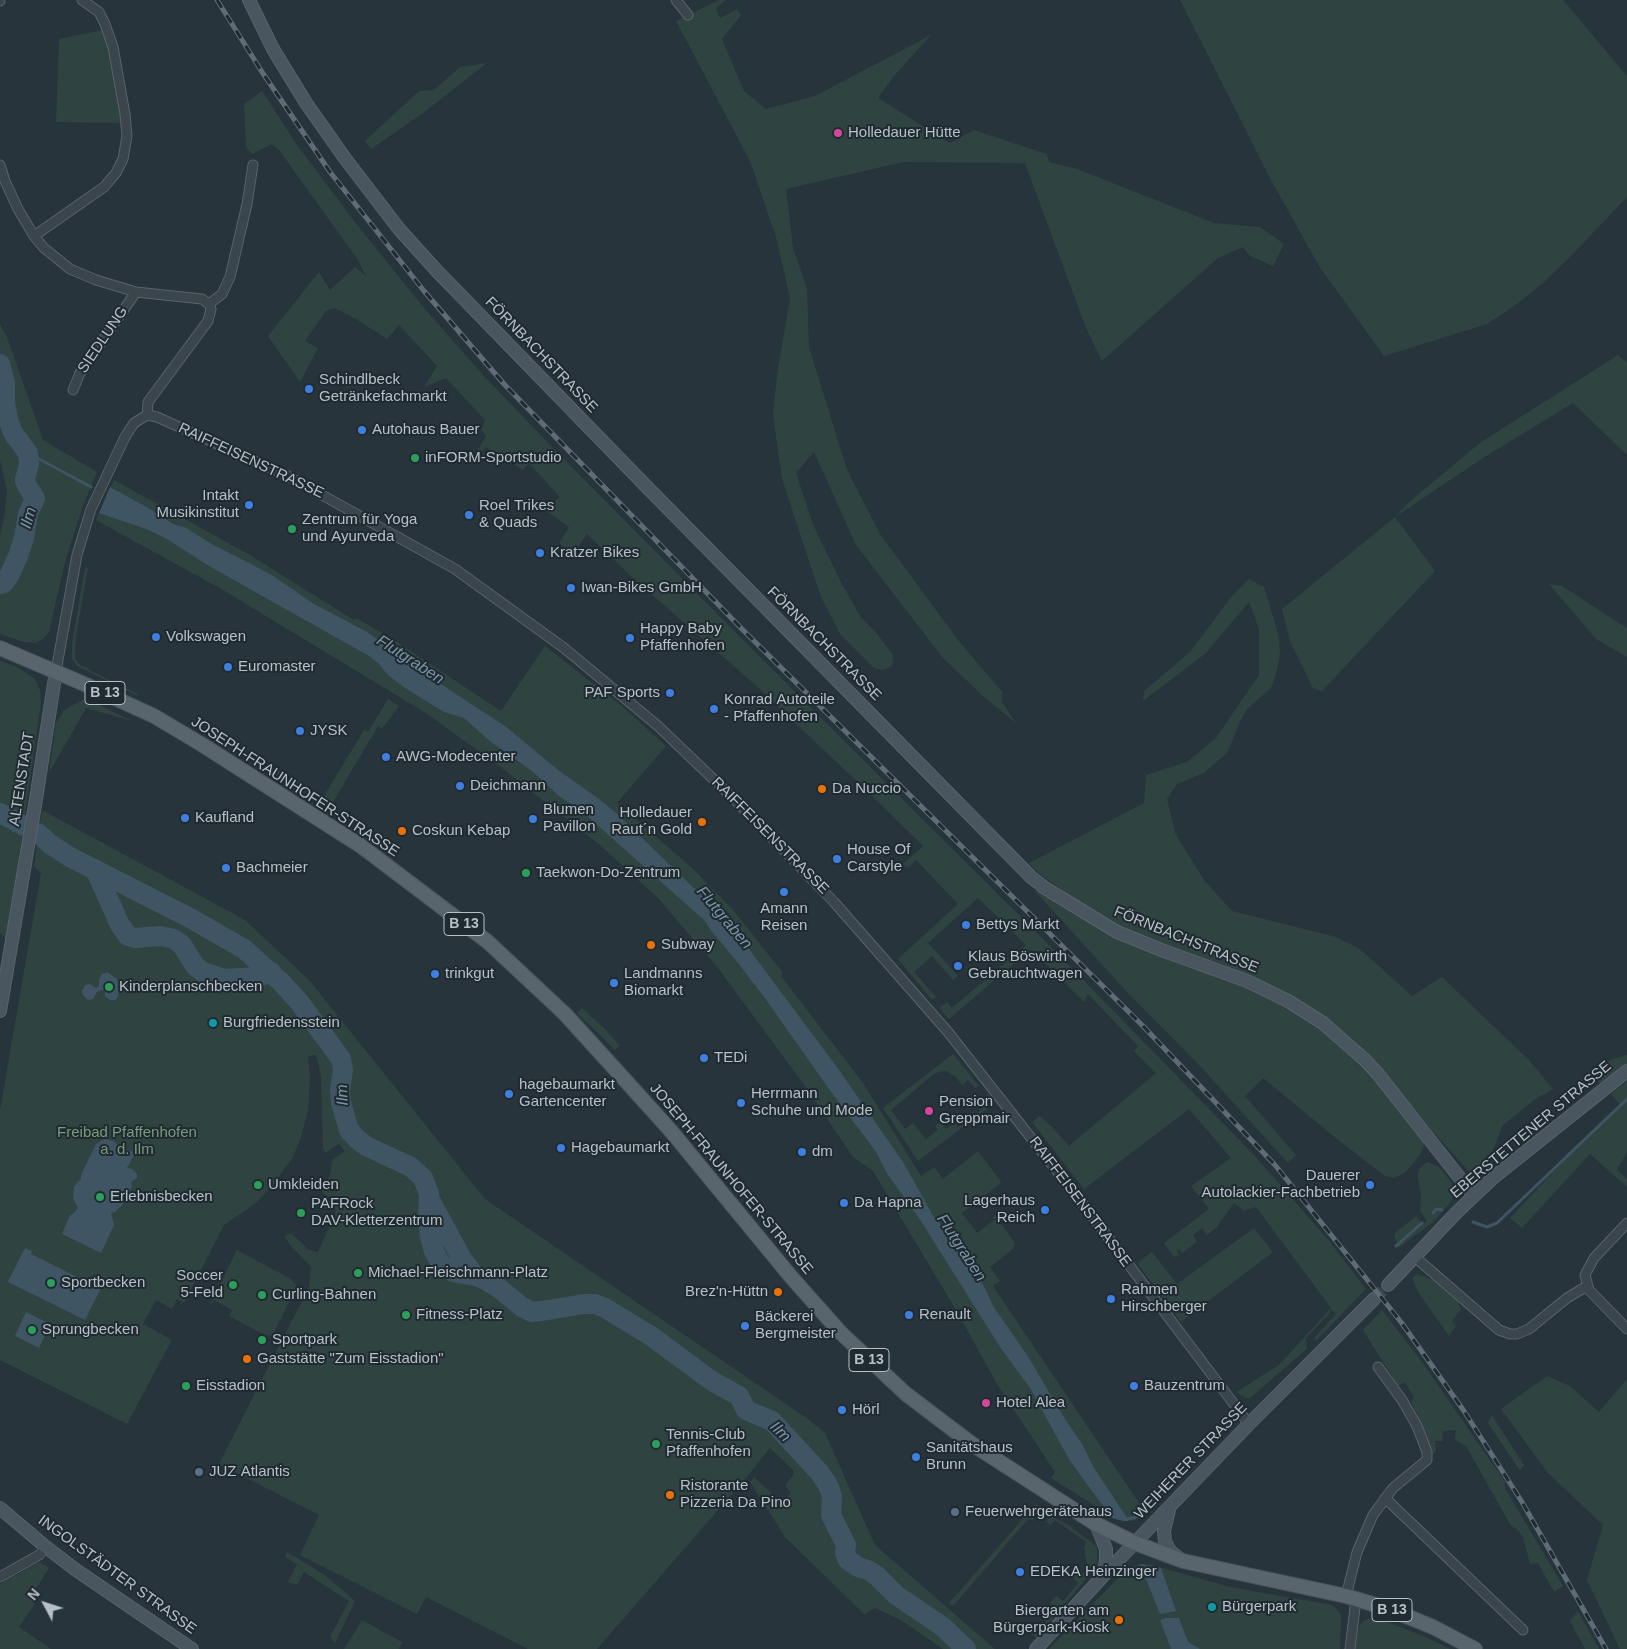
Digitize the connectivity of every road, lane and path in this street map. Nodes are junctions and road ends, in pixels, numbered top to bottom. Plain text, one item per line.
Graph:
1 (82, 0) edge
2 (248, 0) edge
3 (676, 0) edge
4 (688, 15) dead end
5 (253, 165) dead end
6 (0, 166) edge
7 (34, 236) junction
8 (136, 292) junction
9 (209, 304) junction
10 (73, 390) dead end
11 (148, 415) junction
12 (0, 648) edge
13 (56, 671) junction
14 (0, 1011) edge
15 (1627, 1071) edge
16 (1474, 1196) junction
17 (1627, 1223) edge
18 (1414, 1257) junction
19 (1388, 1285) tunnel mouth
20 (1587, 1286) junction
21 (1374, 1299) tunnel mouth
22 (1627, 1329) edge
23 (1378, 1367) dead end
24 (1248, 1424) junction
25 (1385, 1498) junction
26 (1170, 1506) junction
27 (0, 1508) edge
28 (1096, 1524) junction
29 (46, 1547) junction
30 (1131, 1547) junction
31 (1184, 1561) junction
32 (1103, 1576) junction
33 (0, 1577) edge
34 (1351, 1598) junction
35 (1523, 1630) dead end
36 (192, 1649) edge
37 (1036, 1649) edge
38 (1350, 1649) edge
39 (1475, 1649) edge

1 - 7 street
2 - 16 street, FÖRNBACHSTRASSE
3 - 4 street
5 - 9 street
6 - 7 street
7 - 8 street
8 - 9 street
8 - 10 street, SIEDLUNG
9 - 11 street
11 - 13 street
11 - 24 street, RAIFFEISENSTRASSE
12 - 13 main road, JOSEPH-FRAUNHOFER-STRASSE / B 13
13 - 14 street, ALTENSTADT
13 - 28 main road, JOSEPH-FRAUNHOFER-STRASSE / B 13
15 - 16 street, EBERSTETTENER STRASSE
16 - 18 street, EBERSTETTENER STRASSE
17 - 20 street
18 - 19 street
18 - 20 street
20 - 22 street
21 - 24 street, WEIHERER STRASSE
23 - 25 street
24 - 26 street, WEIHERER STRASSE
25 - 34 street
25 - 35 street
26 - 30 street, WEIHERER STRASSE
26 - 31 street
27 - 29 street, INGOLSTÄDTER STRASSE
28 - 30 main road, JOSEPH-FRAUNHOFER-STRASSE / B 13
28 - 32 street
29 - 33 street
29 - 36 street, INGOLSTÄDTER STRASSE
30 - 31 main road, JOSEPH-FRAUNHOFER-STRASSE / B 13
30 - 32 street, WEIHERER STRASSE
31 - 34 main road, JOSEPH-FRAUNHOFER-STRASSE / B 13
32 - 37 street, WEIHERER STRASSE
34 - 38 street
34 - 39 main road, JOSEPH-FRAUNHOFER-STRASSE / B 13

